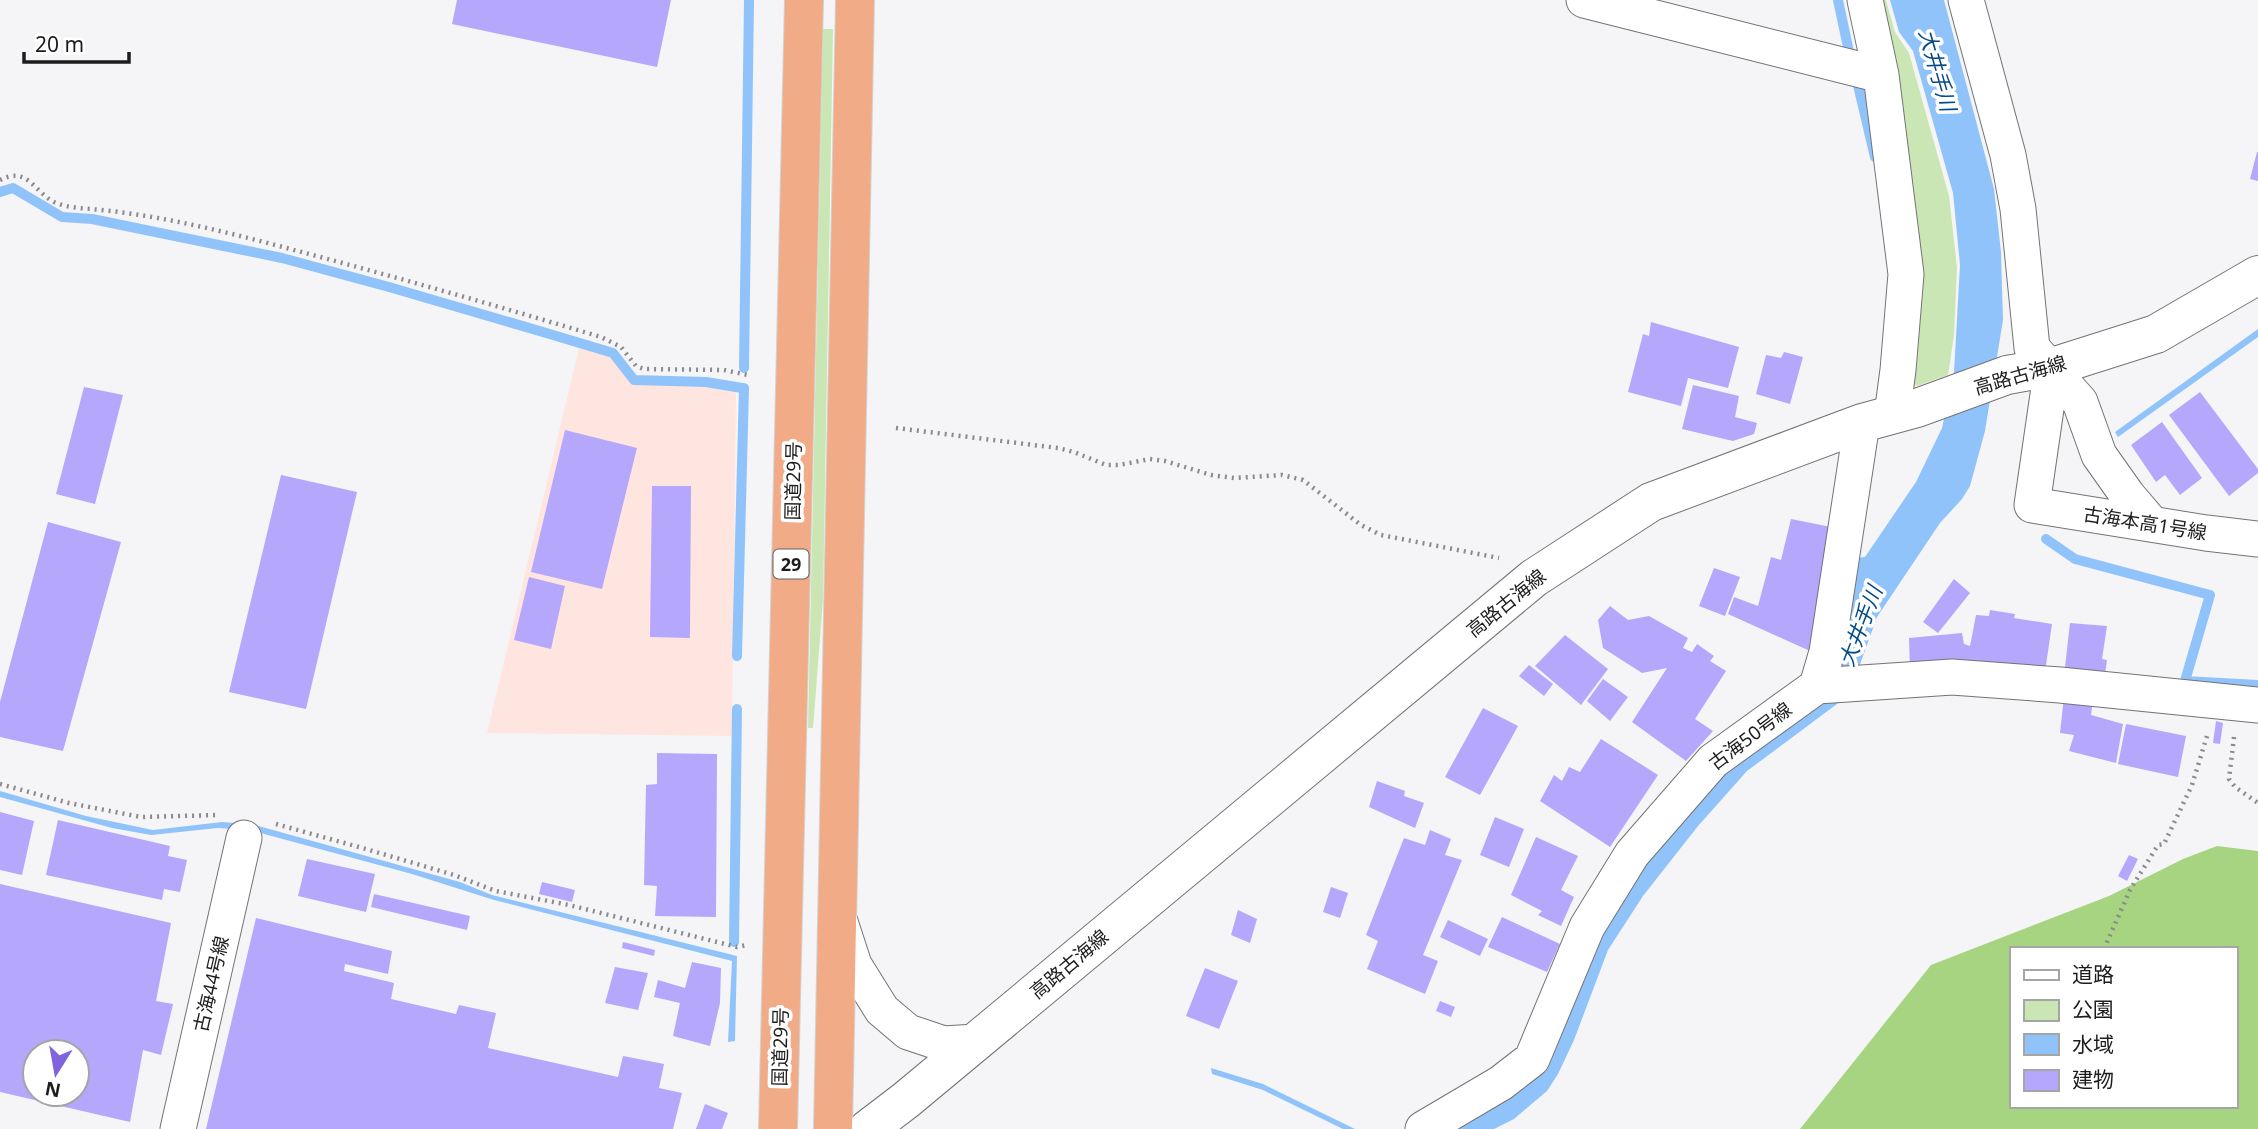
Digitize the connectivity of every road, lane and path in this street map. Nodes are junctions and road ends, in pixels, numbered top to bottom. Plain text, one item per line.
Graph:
1 (804, 0) edge
2 (855, 0) edge
3 (1584, 0) edge
4 (1865, 0) edge
5 (1966, 0) edge
6 (1881, 75) junction
7 (0, 180) edge
8 (2258, 275) edge
9 (2052, 368) junction
10 (748, 375) dead end
11 (1890, 416) junction
12 (896, 428) dead end
13 (2152, 524) junction
14 (2258, 538) edge
15 (1534, 578) junction
16 (1817, 686) junction
17 (2237, 703) edge
18 (0, 784) edge
19 (2258, 803) edge
20 (246, 827) junction
21 (837, 912) junction
22 (748, 944) dead end
23 (2105, 947) edge
24 (976, 1042) junction
25 (178, 1129) edge
26 (778, 1129) edge
27 (833, 1129) edge
28 (868, 1129) edge
29 (1423, 1129) edge

1 - 26 highway, 国道29号 / 29
2 - 21 highway
3 - 6 street
4 - 6 street
5 - 9 street
6 - 11 street
7 - 10 path
8 - 9 main road, 高路古海線
9 - 11 main road, 高路古海線
9 - 13 street
9 - 13 street, 古海本高1号線
11 - 15 main road, 高路古海線
11 - 16 street
12 - 15 path
13 - 14 street, 古海本高1号線
15 - 24 main road, 高路古海線
16 - 17 street
16 - 29 street, 古海50号線
17 - 19 path
17 - 23 path
18 - 20 path
20 - 22 path
20 - 25 street, 古海44号線
21 - 24 street
21 - 27 highway
24 - 28 main road, 高路古海線

